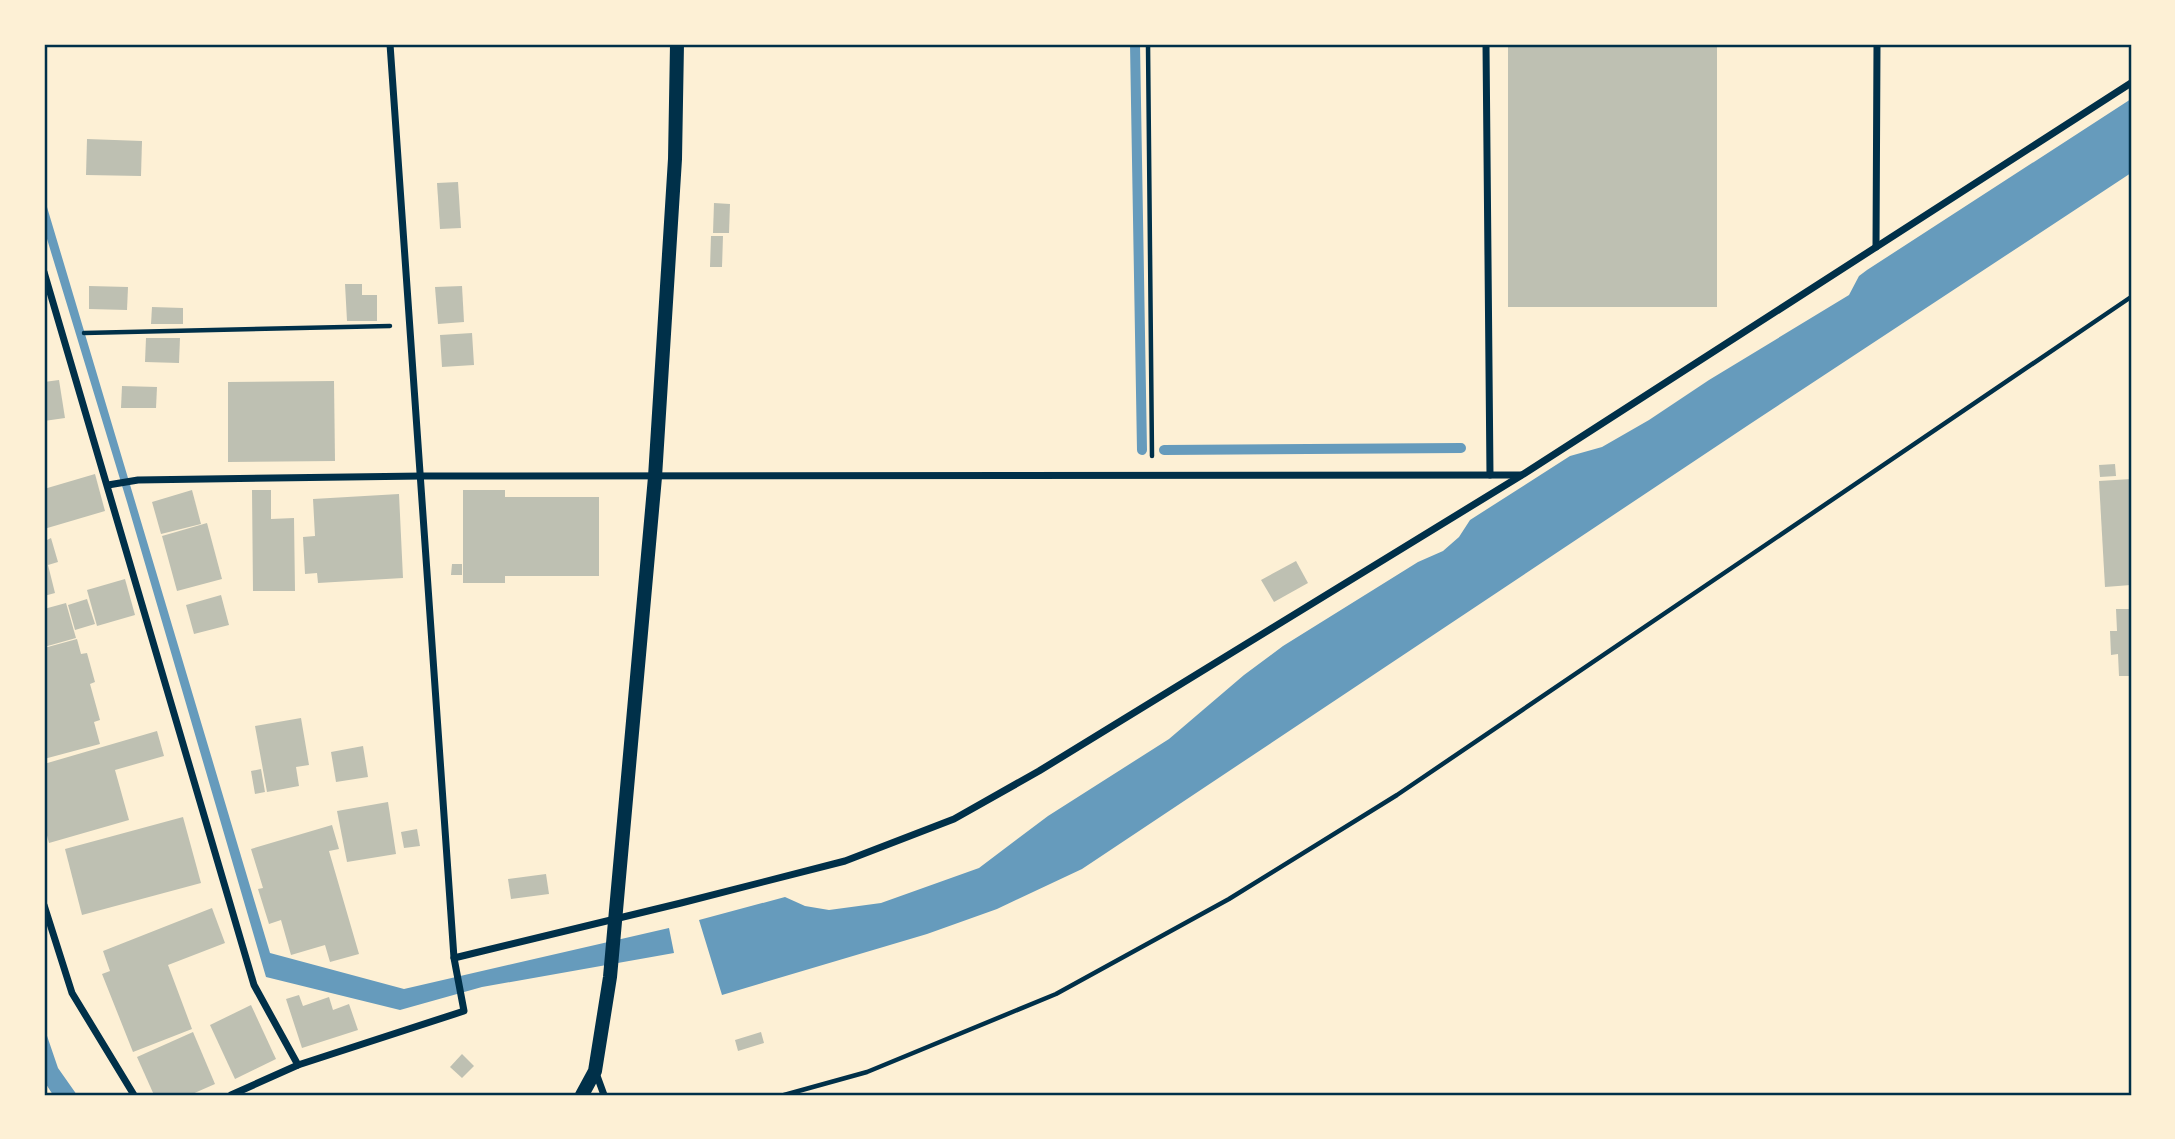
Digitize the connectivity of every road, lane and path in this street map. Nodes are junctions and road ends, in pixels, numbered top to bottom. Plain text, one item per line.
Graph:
1 (390, 44) edge
2 (677, 44) edge
3 (1148, 44) edge
4 (1486, 44) edge
5 (1877, 44) edge
6 (2131, 83) edge
7 (1876, 247) junction
8 (44, 272) edge
9 (2131, 297) edge
10 (411, 325) junction
11 (91, 333) dead end
12 (1490, 475) junction
13 (1522, 475) junction
14 (422, 476) junction
15 (1152, 476) junction
16 (654, 477) junction
17 (108, 485) junction
18 (44, 905) edge
19 (454, 958) junction
20 (298, 1065) junction
21 (595, 1071) junction
22 (134, 1095) edge
23 (231, 1095) edge
24 (582, 1095) edge
25 (604, 1095) edge
26 (784, 1095) edge

1 - 10 street
2 - 16 main road
3 - 15 path
4 - 12 street
5 - 7 street
6 - 7 street
7 - 13 street
8 - 17 street
9 - 26 path
10 - 11 path
10 - 14 street
12 - 13 street
12 - 15 street
13 - 19 street
14 - 16 street
14 - 17 street
14 - 19 street
15 - 16 street
16 - 21 main road
17 - 20 street
18 - 22 street
19 - 20 street
20 - 23 street
21 - 24 main road
21 - 25 street

